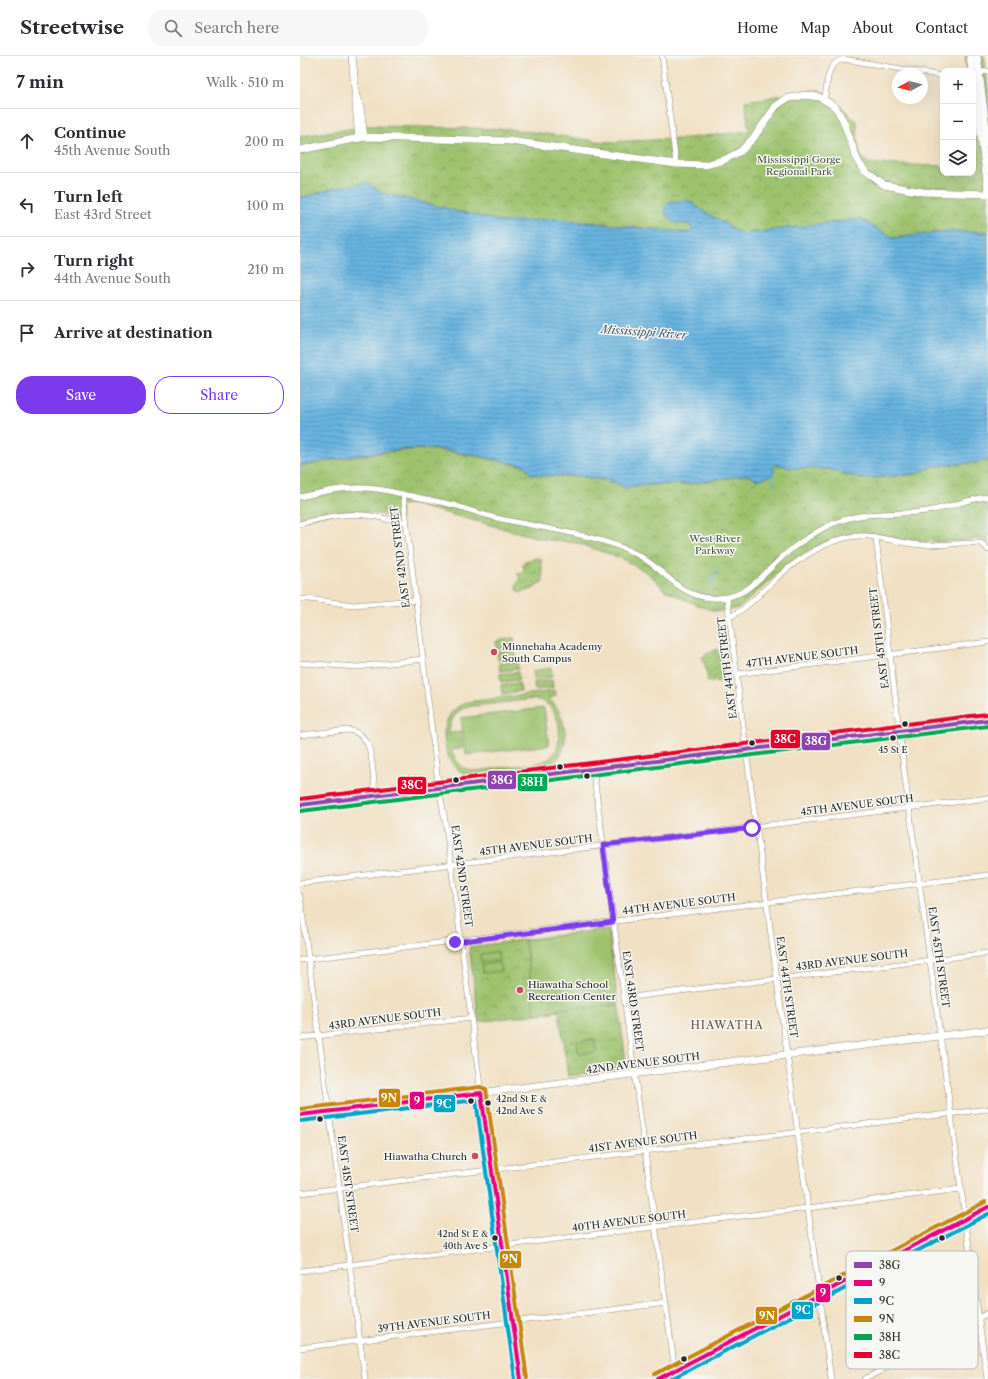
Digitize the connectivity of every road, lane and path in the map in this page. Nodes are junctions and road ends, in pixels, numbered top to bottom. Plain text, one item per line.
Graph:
1 (352, 56) edge
2 (662, 56) edge
3 (970, 56) edge
4 (977, 56) edge
5 (973, 68) edge
6 (975, 68) edge
7 (988, 72) edge
8 (976, 74) edge
9 (940, 75) edge
10 (976, 86) edge
11 (824, 100) junction
12 (982, 124) junction
13 (362, 137) junction
14 (988, 143) edge
15 (300, 150) edge
16 (986, 162) edge
17 (676, 164) junction
18 (988, 189) edge
19 (988, 194) edge
20 (403, 494) junction
21 (988, 496) edge
22 (300, 497) edge
23 (407, 521) junction
24 (300, 524) edge
25 (876, 538) junction
26 (988, 550) edge
27 (727, 598) junction
28 (300, 599) edge
29 (416, 600) junction
30 (730, 617) junction
31 (988, 642) edge
32 (890, 656) junction
33 (423, 659) junction
34 (300, 663) edge
35 (737, 674) junction
36 (988, 720) edge
37 (899, 731) junction
38 (300, 735) edge
39 (746, 750) junction
40 (593, 769) junction
41 (439, 789) junction
42 (375, 795) junction
43 (988, 798) edge
44 (300, 806) edge
45 (909, 807) junction
46 (756, 827) junction
47 (603, 845) junction
48 (451, 864) junction
49 (988, 875) edge
50 (300, 883) edge
51 (920, 884) junction
52 (300, 896) edge
53 (767, 902) junction
54 (613, 922) junction
55 (461, 941) junction
56 (988, 953) edge
57 (308, 959) junction
58 (300, 960) edge
59 (930, 960) junction
60 (777, 979) junction
61 (624, 998) junction
62 (472, 1018) junction
63 (988, 1030) edge
64 (319, 1036) junction
65 (940, 1036) junction
66 (300, 1038) edge
67 (787, 1055) junction
68 (634, 1074) junction
69 (481, 1093) junction
70 (988, 1109) edge
71 (329, 1112) junction
72 (951, 1113) junction
73 (300, 1115) edge
74 (798, 1132) junction
75 (645, 1151) junction
76 (492, 1169) junction
77 (339, 1188) junction
78 (961, 1189) junction
79 (300, 1193) edge
80 (988, 1207) edge
81 (808, 1208) junction
82 (965, 1219) junction
83 (655, 1227) junction
84 (503, 1245) junction
85 (904, 1251) edge
86 (970, 1251) edge
87 (350, 1264) junction
88 (300, 1271) edge
89 (846, 1281) edge
90 (820, 1295) junction
91 (666, 1303) junction
92 (978, 1311) edge
93 (988, 1313) edge
94 (979, 1318) junction
95 (513, 1321) junction
96 (360, 1341) junction
97 (300, 1348) edge
98 (884, 1369) edge
99 (675, 1371) junction
100 (365, 1379) edge
101 (521, 1379) edge
102 (658, 1379) edge
103 (676, 1379) edge
104 (831, 1379) edge
105 (865, 1379) edge
106 (987, 1379) edge

1 - 13 street
2 - 17 street
3 - 5 street
4 - 6 street
7 - 8 street
9 - 11 street
10 - 12 street
11 - 17 street
11 - 19 street
12 - 14 street
12 - 16 street
13 - 15 street
13 - 17 street
16 - 18 street
20 - 22 street
20 - 23 street, EAST 42ND STREET
20 - 27 street
21 - 27 street
23 - 24 street
23 - 29 street, EAST 42ND STREET
25 - 26 street
25 - 30 street
25 - 32 street, EAST 45TH STREET
27 - 30 street, EAST 44TH STREET
28 - 29 street
29 - 33 street, EAST 42ND STREET
30 - 35 street, EAST 44TH STREET
31 - 32 street, 47TH AVENUE SOUTH
32 - 35 street, 47TH AVENUE SOUTH
32 - 37 street, EAST 45TH STREET
33 - 34 street
33 - 41 street, EAST 42ND STREET
35 - 39 street, EAST 44TH STREET
36 - 37 street
37 - 39 street
37 - 45 street, EAST 45TH STREET
38 - 42 street
39 - 40 street
39 - 46 street, EAST 44TH STREET
40 - 41 street
40 - 47 street, EAST 43RD STREET
41 - 42 street
41 - 48 street, EAST 42ND STREET
42 - 44 street
43 - 45 street, 45TH AVENUE SOUTH
45 - 46 street, 45TH AVENUE SOUTH
45 - 51 street, EAST 45TH STREET
46 - 47 street, 45TH AVENUE SOUTH
46 - 53 street, EAST 44TH STREET
47 - 48 street, 45TH AVENUE SOUTH
47 - 54 street, EAST 43RD STREET
48 - 50 street, 45TH AVENUE SOUTH
48 - 55 street, EAST 42ND STREET
49 - 51 street, 44TH AVENUE SOUTH
51 - 53 street, 44TH AVENUE SOUTH
51 - 59 street, EAST 45TH STREET
52 - 57 street, EAST 41ST STREET
53 - 54 street, 44TH AVENUE SOUTH
53 - 60 street, EAST 44TH STREET
54 - 55 street, 44TH AVENUE SOUTH
54 - 61 street, EAST 43RD STREET
55 - 57 street, 44TH AVENUE SOUTH
55 - 62 street, EAST 42ND STREET
56 - 59 street, 43RD AVENUE SOUTH
57 - 58 street, 44TH AVENUE SOUTH
57 - 64 street, EAST 41ST STREET
59 - 60 street, 43RD AVENUE SOUTH
59 - 65 street, EAST 45TH STREET
60 - 61 street, 43RD AVENUE SOUTH
60 - 67 street, EAST 44TH STREET
61 - 68 street, EAST 43RD STREET
62 - 64 street, 43RD AVENUE SOUTH
62 - 69 street, EAST 42ND STREET
63 - 65 street, 42ND AVENUE SOUTH
64 - 66 street, 43RD AVENUE SOUTH
64 - 71 street, EAST 41ST STREET
65 - 67 street, 42ND AVENUE SOUTH
65 - 72 street, EAST 45TH STREET
67 - 68 street, 42ND AVENUE SOUTH
67 - 74 street, EAST 44TH STREET
68 - 69 street, 42ND AVENUE SOUTH
68 - 75 street, EAST 43RD STREET
69 - 71 street, 42ND AVENUE SOUTH
69 - 76 street, EAST 42ND STREET
70 - 72 street, 41ST AVENUE SOUTH
71 - 73 street, 42ND AVENUE SOUTH
71 - 77 street, EAST 41ST STREET
72 - 74 street, 41ST AVENUE SOUTH
72 - 78 street, EAST 45TH STREET
74 - 75 street, 41ST AVENUE SOUTH
74 - 81 street, EAST 44TH STREET
75 - 76 street, 41ST AVENUE SOUTH
75 - 83 street, EAST 43RD STREET
76 - 77 street, 41ST AVENUE SOUTH
76 - 84 street, EAST 42ND STREET
77 - 79 street, 41ST AVENUE SOUTH
77 - 87 street, EAST 41ST STREET
78 - 81 street, 40TH AVENUE SOUTH
78 - 82 street, EAST 45TH STREET
80 - 82 street
81 - 83 street, 40TH AVENUE SOUTH
81 - 90 street, EAST 44TH STREET
82 - 85 street
82 - 86 street, EAST 45TH STREET
83 - 84 street, 40TH AVENUE SOUTH
83 - 91 street, EAST 43RD STREET
84 - 87 street, 40TH AVENUE SOUTH
84 - 95 street, EAST 42ND STREET
87 - 88 street, 40TH AVENUE SOUTH
87 - 96 street, EAST 41ST STREET
89 - 90 street
90 - 99 street
90 - 104 street, EAST 44TH STREET
91 - 95 street, 39TH AVENUE SOUTH
91 - 99 street, EAST 43RD STREET
92 - 94 street, EAST 45TH STREET
93 - 94 street
94 - 106 street, EAST 45TH STREET
95 - 96 street, 39TH AVENUE SOUTH
95 - 101 street, EAST 42ND STREET
96 - 97 street, 39TH AVENUE SOUTH
96 - 100 street, EAST 41ST STREET
98 - 105 street
99 - 102 street
99 - 103 street, EAST 43RD STREET

